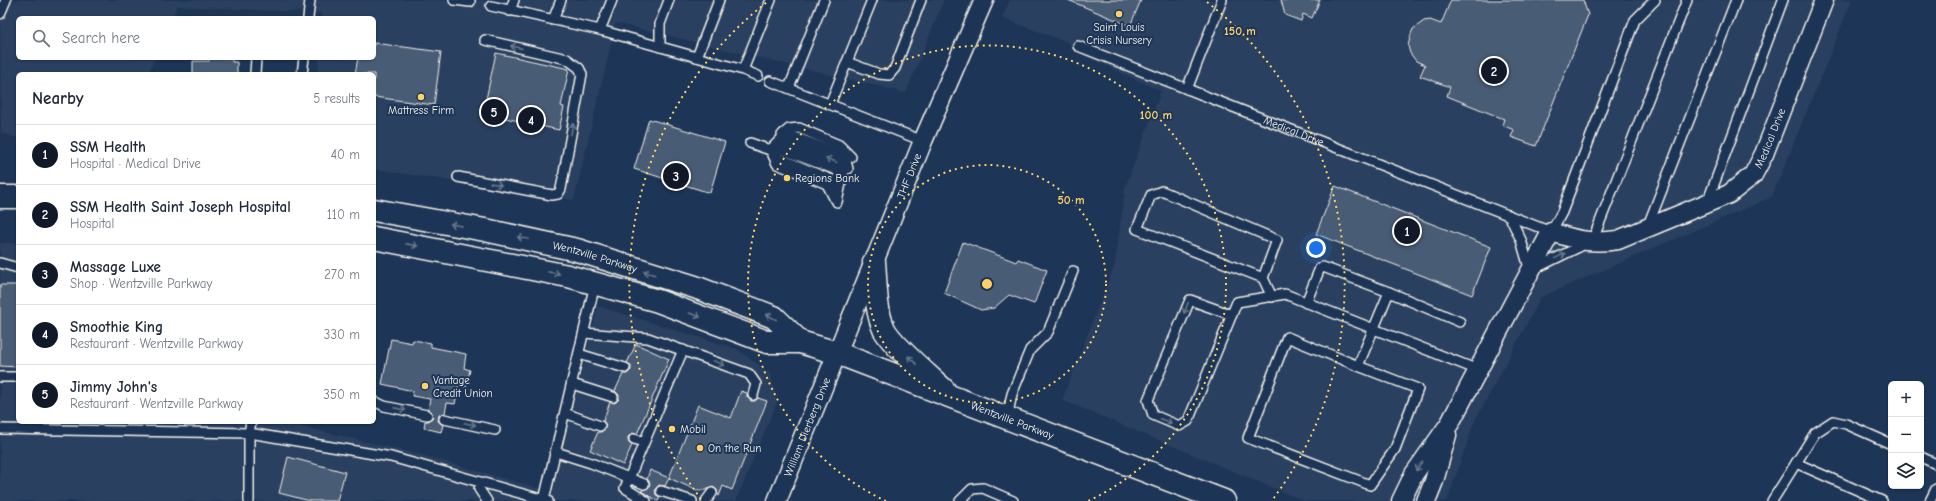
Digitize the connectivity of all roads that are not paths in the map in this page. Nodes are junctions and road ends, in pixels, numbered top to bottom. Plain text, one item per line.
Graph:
1 (6, 0) edge
2 (310, 0) edge
3 (454, 0) edge
4 (470, 0) edge
5 (514, 0) edge
6 (561, 0) edge
7 (612, 0) edge
8 (669, 0) edge
9 (719, 0) edge
10 (772, 0) edge
11 (824, 0) edge
12 (872, 0) edge
13 (921, 0) edge
14 (984, 0) edge
15 (1222, 0) edge
16 (1655, 0) edge
17 (1687, 0) edge
18 (1736, 0) edge
19 (1783, 0) edge
20 (1824, 0) edge
21 (491, 6) dead end
22 (510, 11) junction
23 (0, 14) edge
24 (308, 16) edge
25 (553, 20) junction
26 (600, 30) junction
27 (485, 40) dead end
28 (1078, 46) dead end
29 (660, 47) junction
30 (697, 57) junction
31 (256, 60) edge
32 (304, 60) edge
33 (847, 62) junction
34 (743, 70) junction
35 (255, 72) edge
36 (302, 72) edge
37 (758, 76) dead end
38 (770, 81) dead end
39 (789, 88) junction
40 (1187, 89) junction
41 (830, 104) junction
42 (923, 141) junction
43 (750, 143) dead end
44 (770, 150) junction
45 (458, 178) dead end
46 (0, 196) edge
47 (16, 197) edge
48 (837, 202) junction
49 (1707, 203) junction
50 (376, 210) edge
51 (1509, 215) junction
52 (1646, 229) junction
53 (1551, 232) junction
54 (376, 238) edge
55 (1591, 242) junction
56 (874, 262) junction
57 (0, 263) edge
58 (16, 267) edge
59 (1074, 271) dead end
60 (1530, 271) junction
61 (1263, 278) junction
62 (595, 284) junction
63 (1389, 292) junction
64 (1272, 297) junction
65 (1306, 303) junction
66 (1232, 314) junction
67 (1460, 322) dead end
68 (1373, 328) junction
69 (584, 333) junction
70 (800, 342) junction
71 (683, 350) junction
72 (837, 353) junction
73 (579, 354) junction
74 (1358, 366) junction
75 (625, 368) dead end
76 (1478, 370) junction
77 (16, 376) edge
78 (0, 377) edge
79 (572, 384) junction
80 (753, 396) dead end
81 (950, 396) junction
82 (613, 397) dead end
83 (376, 402) edge
84 (647, 408) dead end
85 (657, 412) junction
86 (565, 413) junction
87 (427, 415) dead end
88 (1007, 418) junction
89 (444, 419) dead end
90 (1450, 423) junction
91 (251, 424) edge
92 (600, 426) dead end
93 (0, 429) edge
94 (495, 430) dead end
95 (249, 434) junction
96 (634, 438) dead end
97 (644, 442) junction
98 (1888, 443) edge
99 (556, 452) junction
100 (1924, 458) edge
101 (1796, 463) junction
102 (1936, 464) edge
103 (629, 477) junction
104 (644, 484) dead end
105 (479, 489) dead end
106 (1936, 489) edge
107 (662, 491) dead end
108 (712, 493) dead end
109 (546, 500) edge
110 (249, 501) edge
111 (487, 501) edge
112 (646, 501) edge
113 (692, 501) edge
114 (706, 501) edge
115 (777, 501) edge
116 (960, 501) edge
117 (1013, 501) edge
118 (1224, 501) edge
119 (1401, 501) edge
120 (1426, 501) edge
121 (1772, 501) edge
122 (1882, 501) edge
123 (1930, 501) edge

1 - 23 lane
2 - 24 lane
3 - 4 lane
5 - 22 lane
6 - 25 lane
7 - 26 lane
8 - 29 lane
9 - 30 lane
10 - 34 lane
11 - 39 lane
12 - 33 lane
13 - 33 lane
14 - 42 street, THF Drive
15 - 40 lane
16 - 53 lane
17 - 55 lane
18 - 52 lane
19 - 49 lane
20 - 49 street, Medical Drive
21 - 22 lane
22 - 25 lane
25 - 26 lane
26 - 29 lane
45 -> 27 lane
28 - 40 lane, Medical Drive
29 - 30 lane
30 - 34 lane
31 - 35 lane
32 - 36 lane
33 - 41 lane
34 - 37 lane
38 - 39 lane
39 - 41 lane
40 - 51 lane, Medical Drive
41 - 42 lane
42 - 56 street, THF Drive
43 - 44 lane
44 - 48 lane
48 -> 44 lane
44 - 48 lane
46 - 47 main road
49 - 52 street, Medical Drive
70 -> 50 main road, Wentzville Parkway
51 - 53 lane, Medical Drive
51 - 60 lane
52 - 55 street, Medical Drive
53 - 55 street, Medical Drive
53 - 60 street
54 -> 62 main road, Wentzville Parkway
60 -> 55 lane, Medical Drive
56 - 72 street, THF Drive
81 -> 56 main road
57 - 58 lane
59 - 88 lane
60 - 76 street
61 - 61 lane
61 - 64 lane
62 - 69 lane
62 -> 70 main road, Wentzville Parkway
63 - 65 lane
63 - 67 lane
63 - 68 lane
64 - 65 lane
64 - 66 lane
65 - 68 lane
66 -> 66 lane
68 - 74 lane
68 - 76 lane
69 - 71 lane
69 - 73 lane
70 - 72 main road, Wentzville Parkway
71 -> 80 lane
71 - 85 lane
72 - 81 main road, Wentzville Parkway
72 - 115 street, William Dierberg Drive
73 - 75 lane
73 - 79 lane
74 - 74 lane
76 - 90 street
77 - 78 lane
79 - 82 lane
79 - 86 lane
81 - 88 main road, Wentzville Parkway
83 -> 87 lane
84 - 85 lane
85 - 97 lane
86 - 92 lane
86 - 99 lane
88 - 118 main road, Wentzville Parkway
89 -> 94 lane
90 -> 119 street
90 - 120 street
91 - 95 lane
93 - 95 lane
95 - 109 lane
95 - 110 lane
96 - 97 lane
97 - 103 lane
98 - 101 lane
99 - 103 lane
99 - 109 lane
100 - 102 lane
101 - 121 lane
101 - 122 lane
103 - 104 lane
103 - 112 lane
105 - 111 lane
106 - 123 lane
107 - 113 lane
108 - 114 lane
116 - 117 lane

